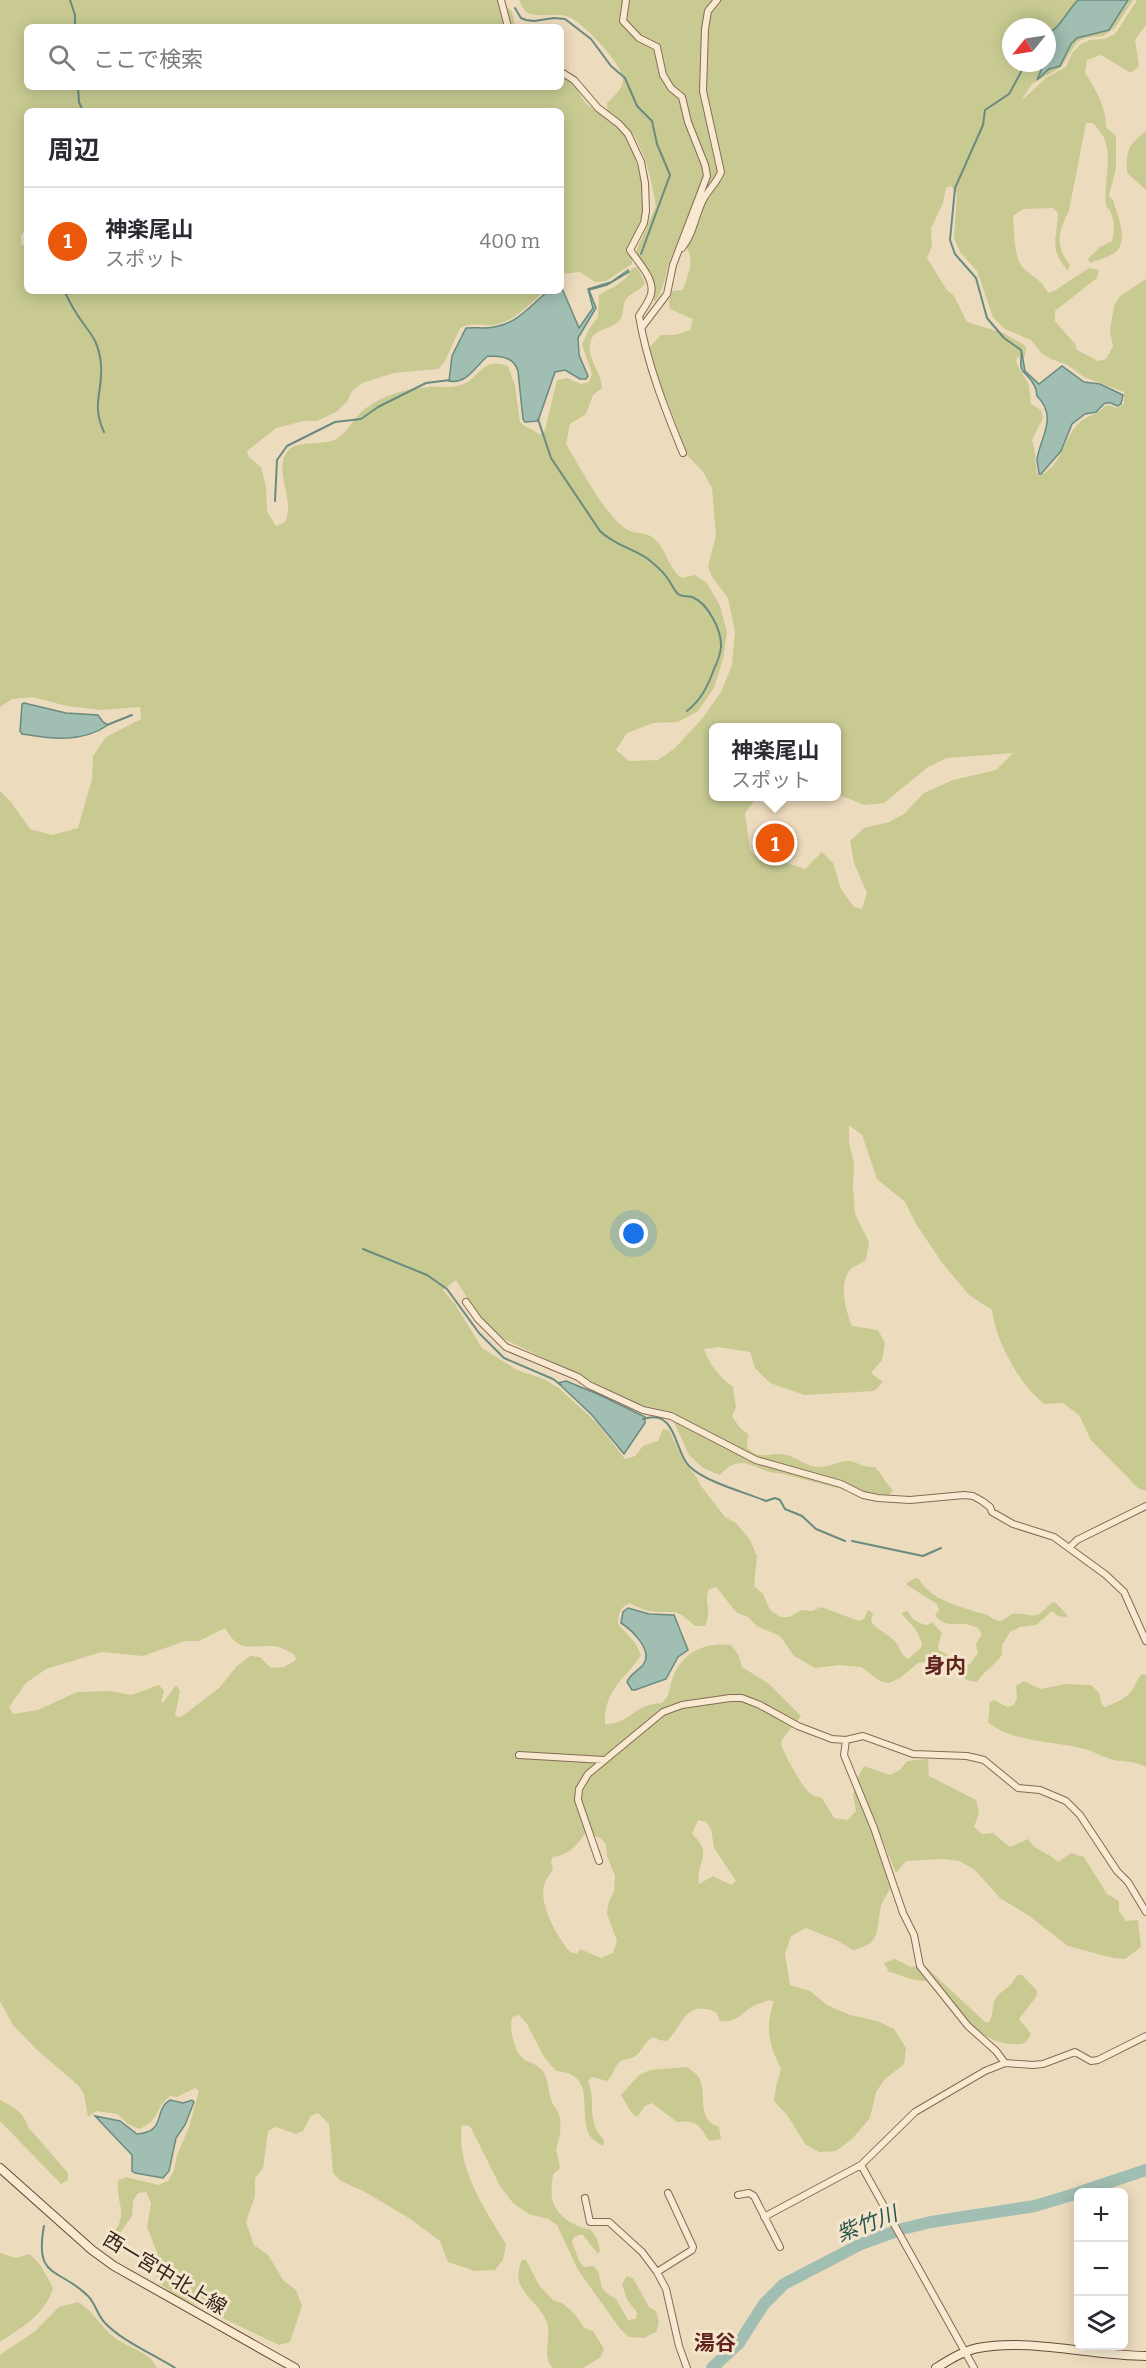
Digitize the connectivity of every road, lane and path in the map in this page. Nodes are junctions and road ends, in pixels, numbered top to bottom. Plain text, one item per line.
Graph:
1 (501, 0) edge
2 (626, 0) edge
3 (717, 0) edge
4 (507, 24) edge
5 (564, 74) edge
6 (678, 250) junction
7 (642, 327) junction
8 (683, 453) dead end
9 (466, 1302) dead end
10 (1146, 1506) edge
11 (1069, 1548) junction
12 (1146, 1641) edge
13 (846, 1740) junction
14 (519, 1755) dead end
15 (604, 1760) junction
16 (599, 1861) dead end
17 (1146, 1912) edge
18 (1146, 2036) edge
19 (1005, 2063) junction
20 (861, 2165) junction
21 (0, 2168) edge
22 (668, 2193) dead end
23 (738, 2195) dead end
24 (585, 2198) dead end
25 (764, 2217) junction
26 (780, 2247) dead end
27 (657, 2272) junction
28 (965, 2352) junction
29 (1146, 2356) edge
30 (295, 2368) edge
31 (687, 2368) edge
32 (936, 2368) edge
33 (974, 2368) edge

1 - 4 street
2 - 6 street
3 - 6 street
5 - 7 street
6 - 7 street
7 - 8 street
9 - 11 street
10 - 11 street
11 - 12 street
13 - 15 street
13 - 17 street
13 - 19 street
14 - 15 street
15 - 16 street
18 - 19 street
19 - 20 street
20 - 25 street
20 - 28 street
21 - 30 main road, 西一宮中北上線
22 - 27 street
23 - 25 street
24 - 27 street
25 - 26 street
27 - 31 street
28 - 29 main road
28 - 32 main road
28 - 33 street

